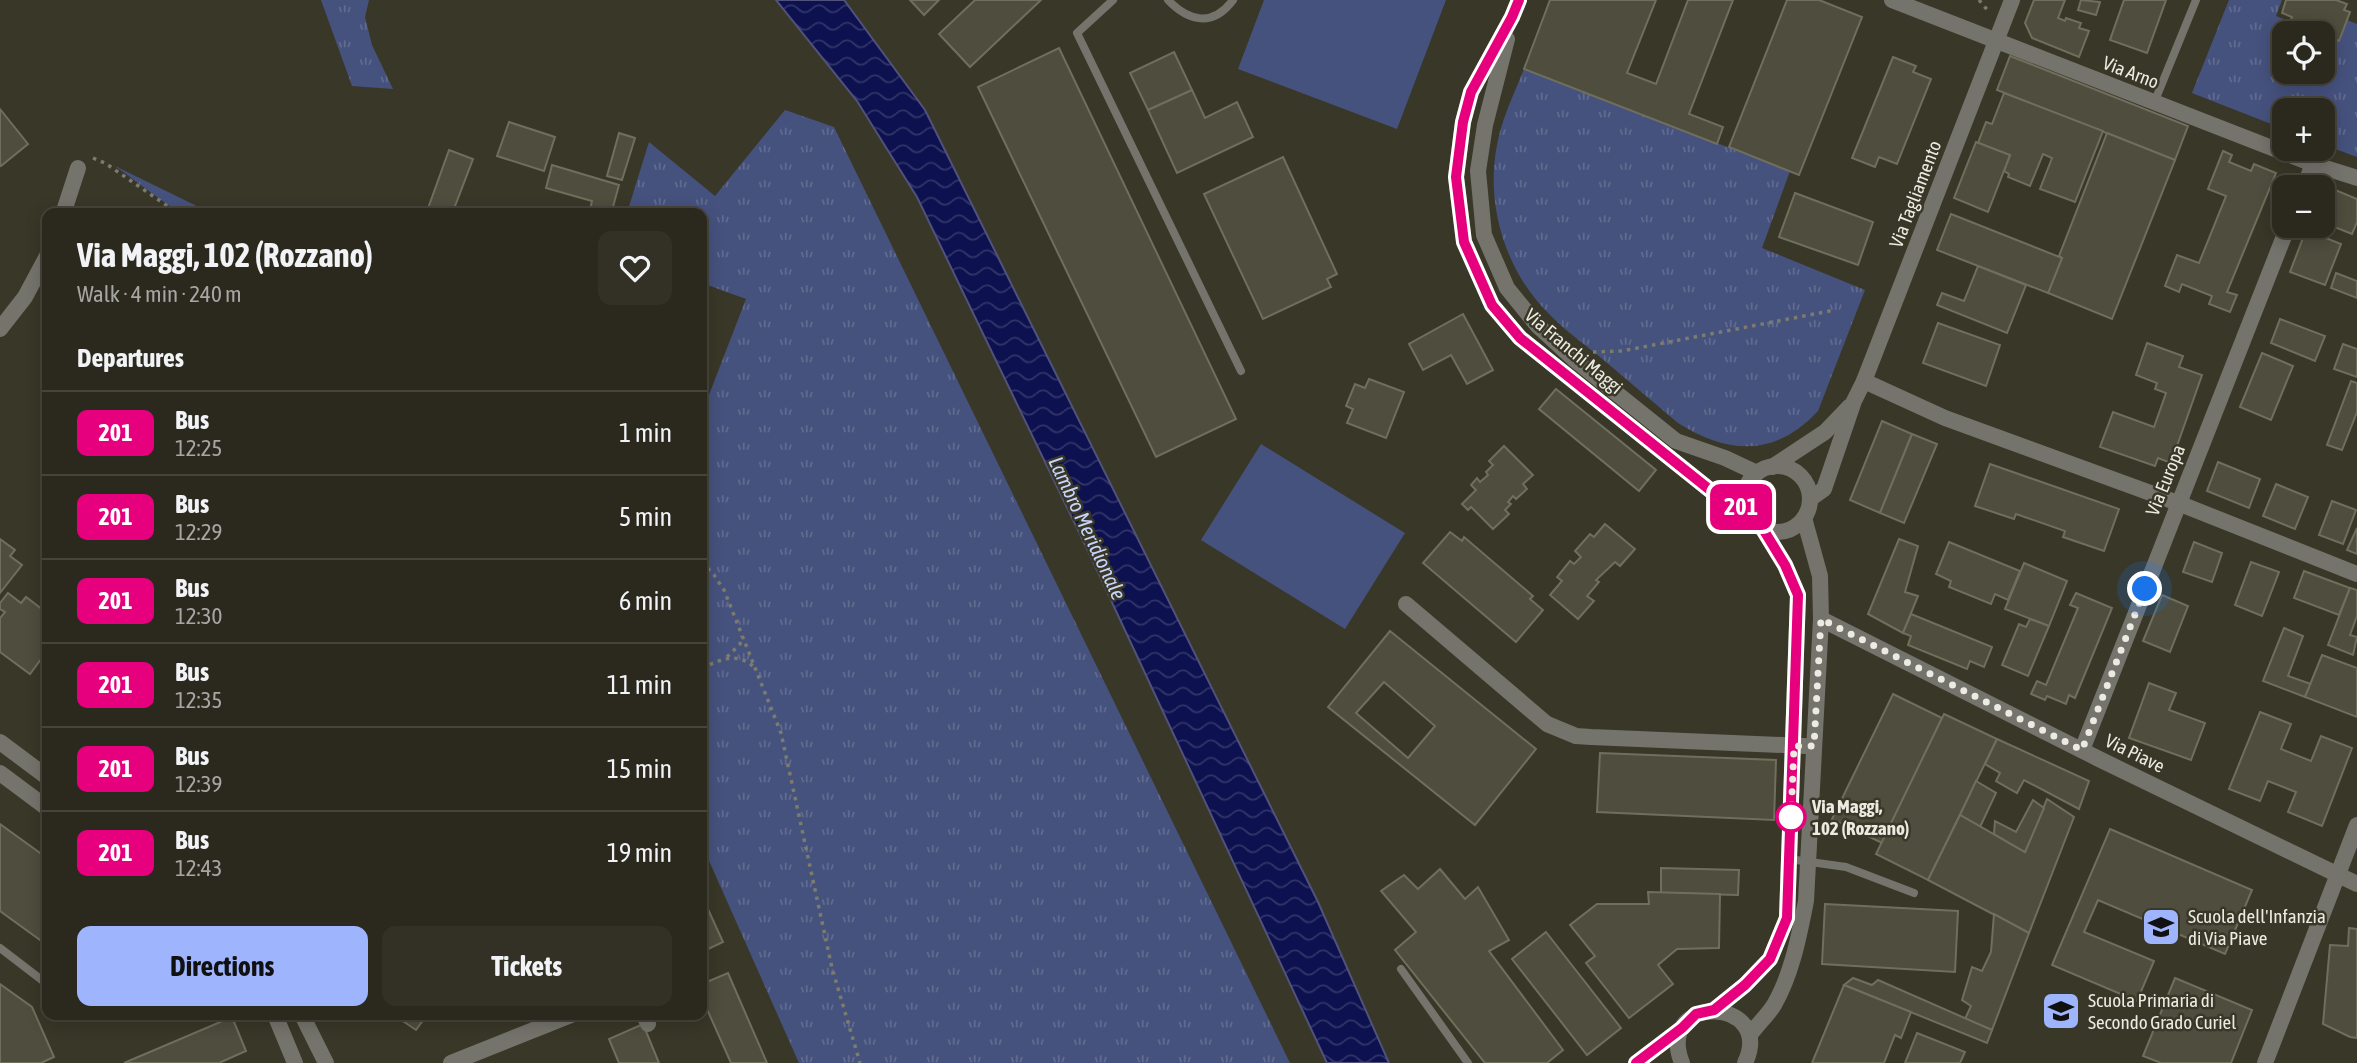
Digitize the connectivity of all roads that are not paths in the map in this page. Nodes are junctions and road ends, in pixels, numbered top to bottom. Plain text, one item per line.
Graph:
1 (1112, 0) edge
2 (1168, 0) edge
3 (1233, 0) edge
4 (1519, 0) edge
5 (1892, 0) edge
6 (2012, 0) edge
7 (2196, 0) edge
8 (1512, 17) junction
9 (1996, 42) junction
10 (2154, 103) junction
11 (2313, 164) junction
12 (78, 168) road end
13 (2309, 175) edge
14 (2357, 178) edge
15 (65, 208) edge
16 (2283, 238) edge
17 (42, 265) edge
18 (0, 328) edge
19 (1241, 371) dead end
20 (1864, 382) junction
21 (1854, 401) junction
22 (1765, 470) junction
23 (1810, 499) junction
24 (2178, 503) junction
25 (1744, 508) junction
26 (1804, 518) junction
27 (1763, 529) junction
28 (2357, 574) edge
29 (1406, 604) dead end
30 (1821, 619) junction
31 (0, 742) edge
32 (1794, 746) junction
33 (1814, 746) junction
34 (2082, 750) junction
35 (0, 773) edge
36 (42, 773) edge
37 (42, 804) edge
38 (2357, 825) edge
39 (1790, 859) junction
40 (1808, 860) junction
41 (2338, 876) junction
42 (2357, 884) edge
43 (1914, 893) dead end
44 (0, 948) edge
45 (1401, 969) dead end
46 (42, 980) edge
47 (1714, 1010) junction
48 (277, 1020) edge
49 (304, 1020) edge
50 (558, 1020) edge
51 (1682, 1028) junction
52 (1750, 1053) edge
53 (295, 1063) edge
54 (326, 1063) edge
55 (452, 1063) edge
56 (1468, 1063) edge
57 (1636, 1063) edge
58 (1682, 1063) edge
59 (2265, 1063) edge

1 - 19 lane
2 - 3 lane
4 - 8 street, Via Franchi Maggi
5 - 9 street, Via Arno
6 - 9 street, Via Tagliamento
7 - 10 lane
8 - 22 street, Via Franchi Maggi
8 - 25 street, Via Franchi Maggi
9 - 10 street, Via Arno
9 - 20 street, Via Tagliamento
10 - 11 street, Via Arno
11 - 13 street
11 - 14 street, Via Arno
12 - 15 street
16 - 24 street, Via Europa
17 - 18 street
20 - 21 street, Via Tagliamento
20 - 24 street
21 - 22 street, Via Tagliamento
21 - 23 street, Via Tagliamento
22 - 23 street
22 - 25 street
23 - 26 street
24 - 28 street
24 - 34 street, Via Europa
25 - 27 street
26 - 27 street
26 - 30 street
27 - 32 street
29 - 32 street
30 - 33 street
30 - 34 street, Via Piave
31 - 36 street
32 - 33 street
32 - 39 street
33 - 40 street
34 - 41 street, Via Piave
35 - 37 street
38 - 41 street
39 - 40 lane
39 - 47 street
40 - 43 lane
40 - 52 street
41 - 42 street, Via Piave
41 - 59 street
44 - 46 lane
45 - 56 lane
47 - 51 street
47 - 52 street
48 - 53 street
49 - 54 street
50 - 55 street
51 - 57 street
51 - 58 street

